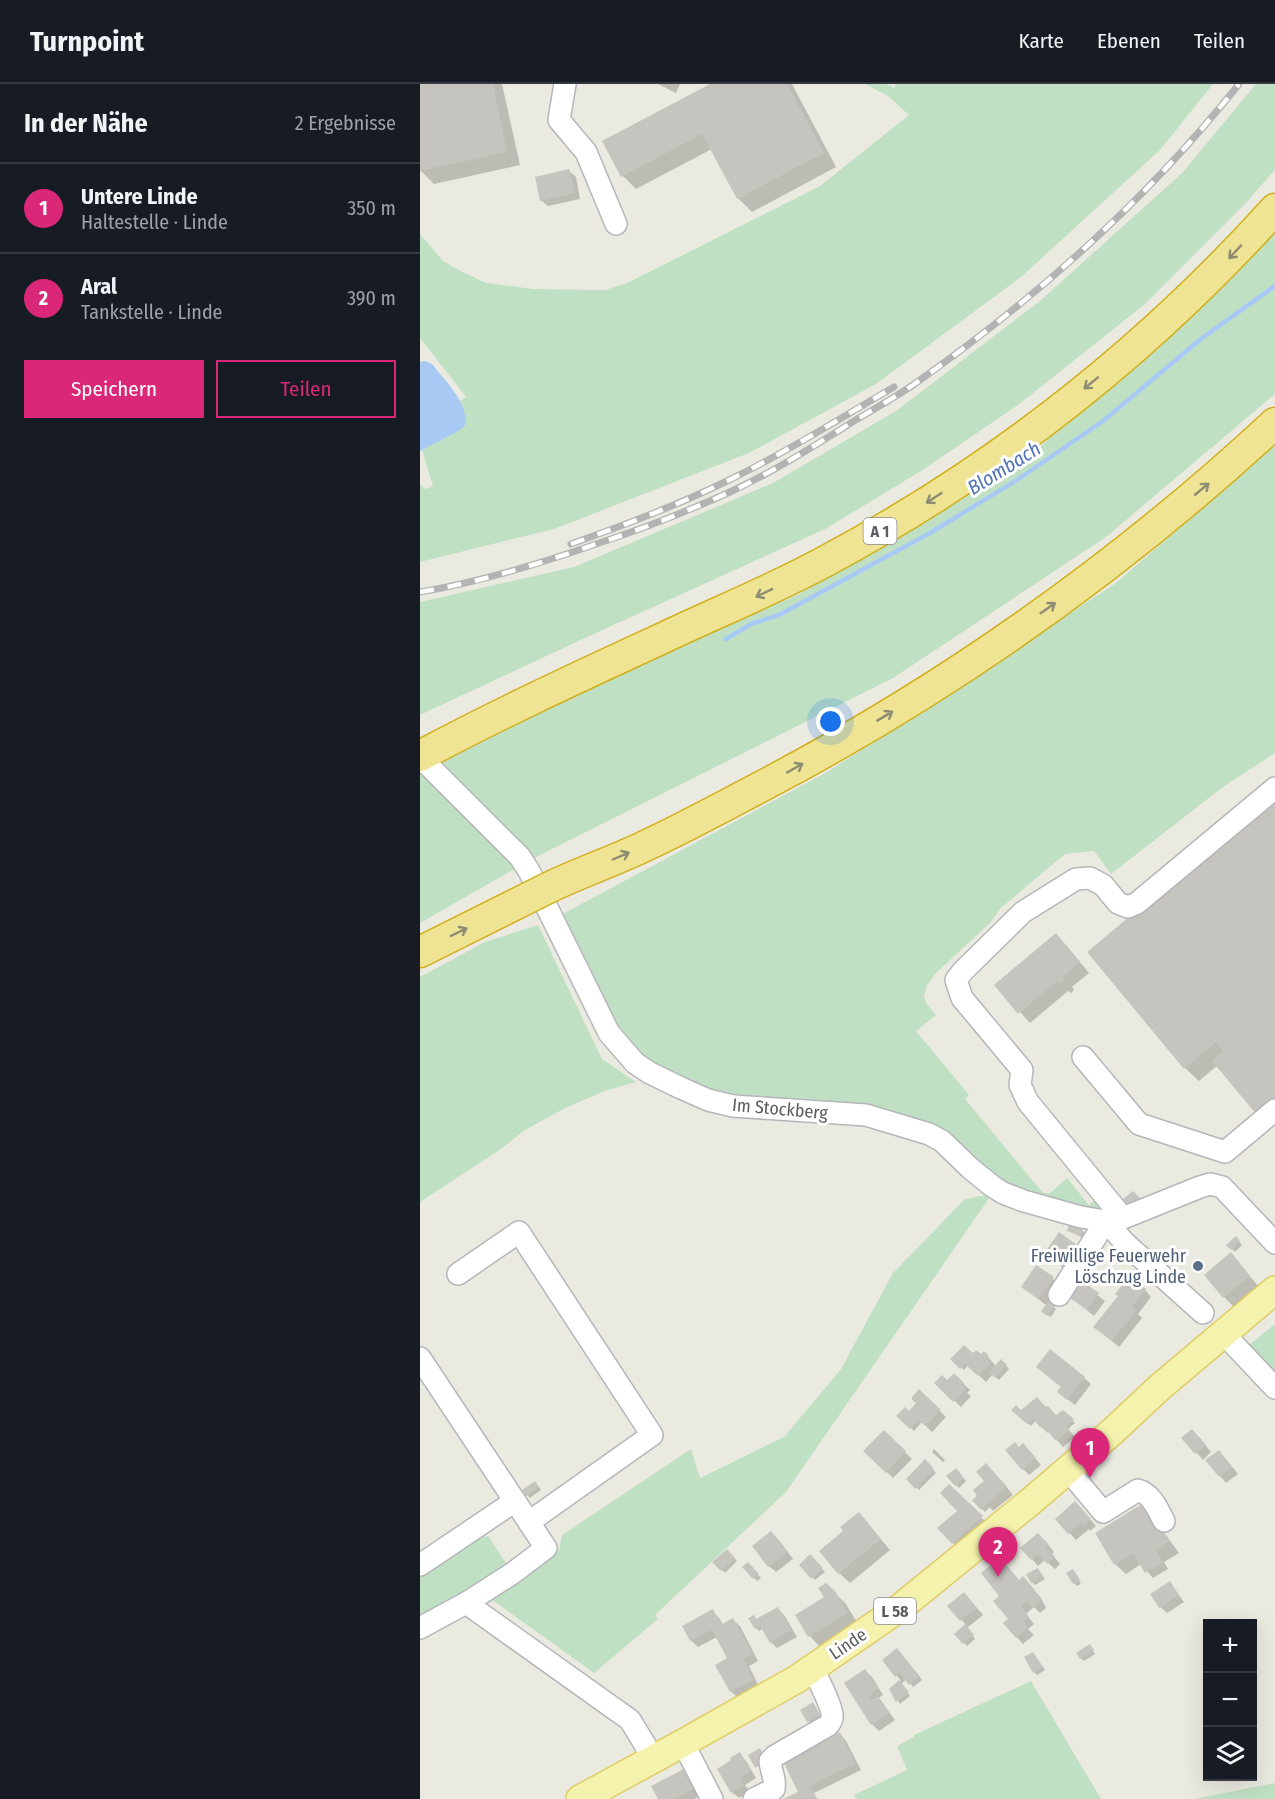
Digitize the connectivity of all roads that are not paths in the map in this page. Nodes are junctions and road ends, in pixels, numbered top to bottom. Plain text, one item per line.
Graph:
1 (565, 84) edge
2 (1275, 209) edge
3 (616, 224) dead end
4 (1275, 423) edge
5 (420, 757) edge
6 (1275, 788) edge
7 (420, 952) edge
8 (1083, 1057) dead end
9 (1275, 1110) edge
10 (1114, 1219) junction
11 (1271, 1233) edge
12 (458, 1274) dead end
13 (1275, 1290) edge
14 (1059, 1295) dead end
15 (1203, 1313) dead end
16 (1223, 1334) junction
17 (420, 1358) edge
18 (1275, 1388) edge
19 (1068, 1470) junction
20 (515, 1501) junction
21 (1164, 1521) dead end
22 (529, 1522) junction
23 (420, 1564) edge
24 (466, 1603) junction
25 (420, 1628) edge
26 (813, 1668) junction
27 (683, 1743) junction
28 (652, 1760) junction
29 (580, 1799) edge
30 (712, 1799) edge
31 (754, 1799) edge

1 - 3 street
2 -> 5 highway, A 1
7 -> 4 highway
5 - 10 street, Im Stockberg
6 - 10 street
8 - 9 street
10 - 11 street
10 - 14 street
10 - 15 street
12 - 22 street
13 - 16 main road, L 58
16 - 18 street
16 - 19 main road, Linde / L 58
17 - 20 street
19 - 21 street
19 - 26 main road, Linde / L 58
20 - 22 street
20 - 23 street
22 - 24 street
24 - 25 street
24 - 28 street
26 - 27 main road, Linde / L 58
26 - 31 street
27 - 28 main road, Linde / L 58
27 - 30 street
28 - 29 main road, Linde / L 58

